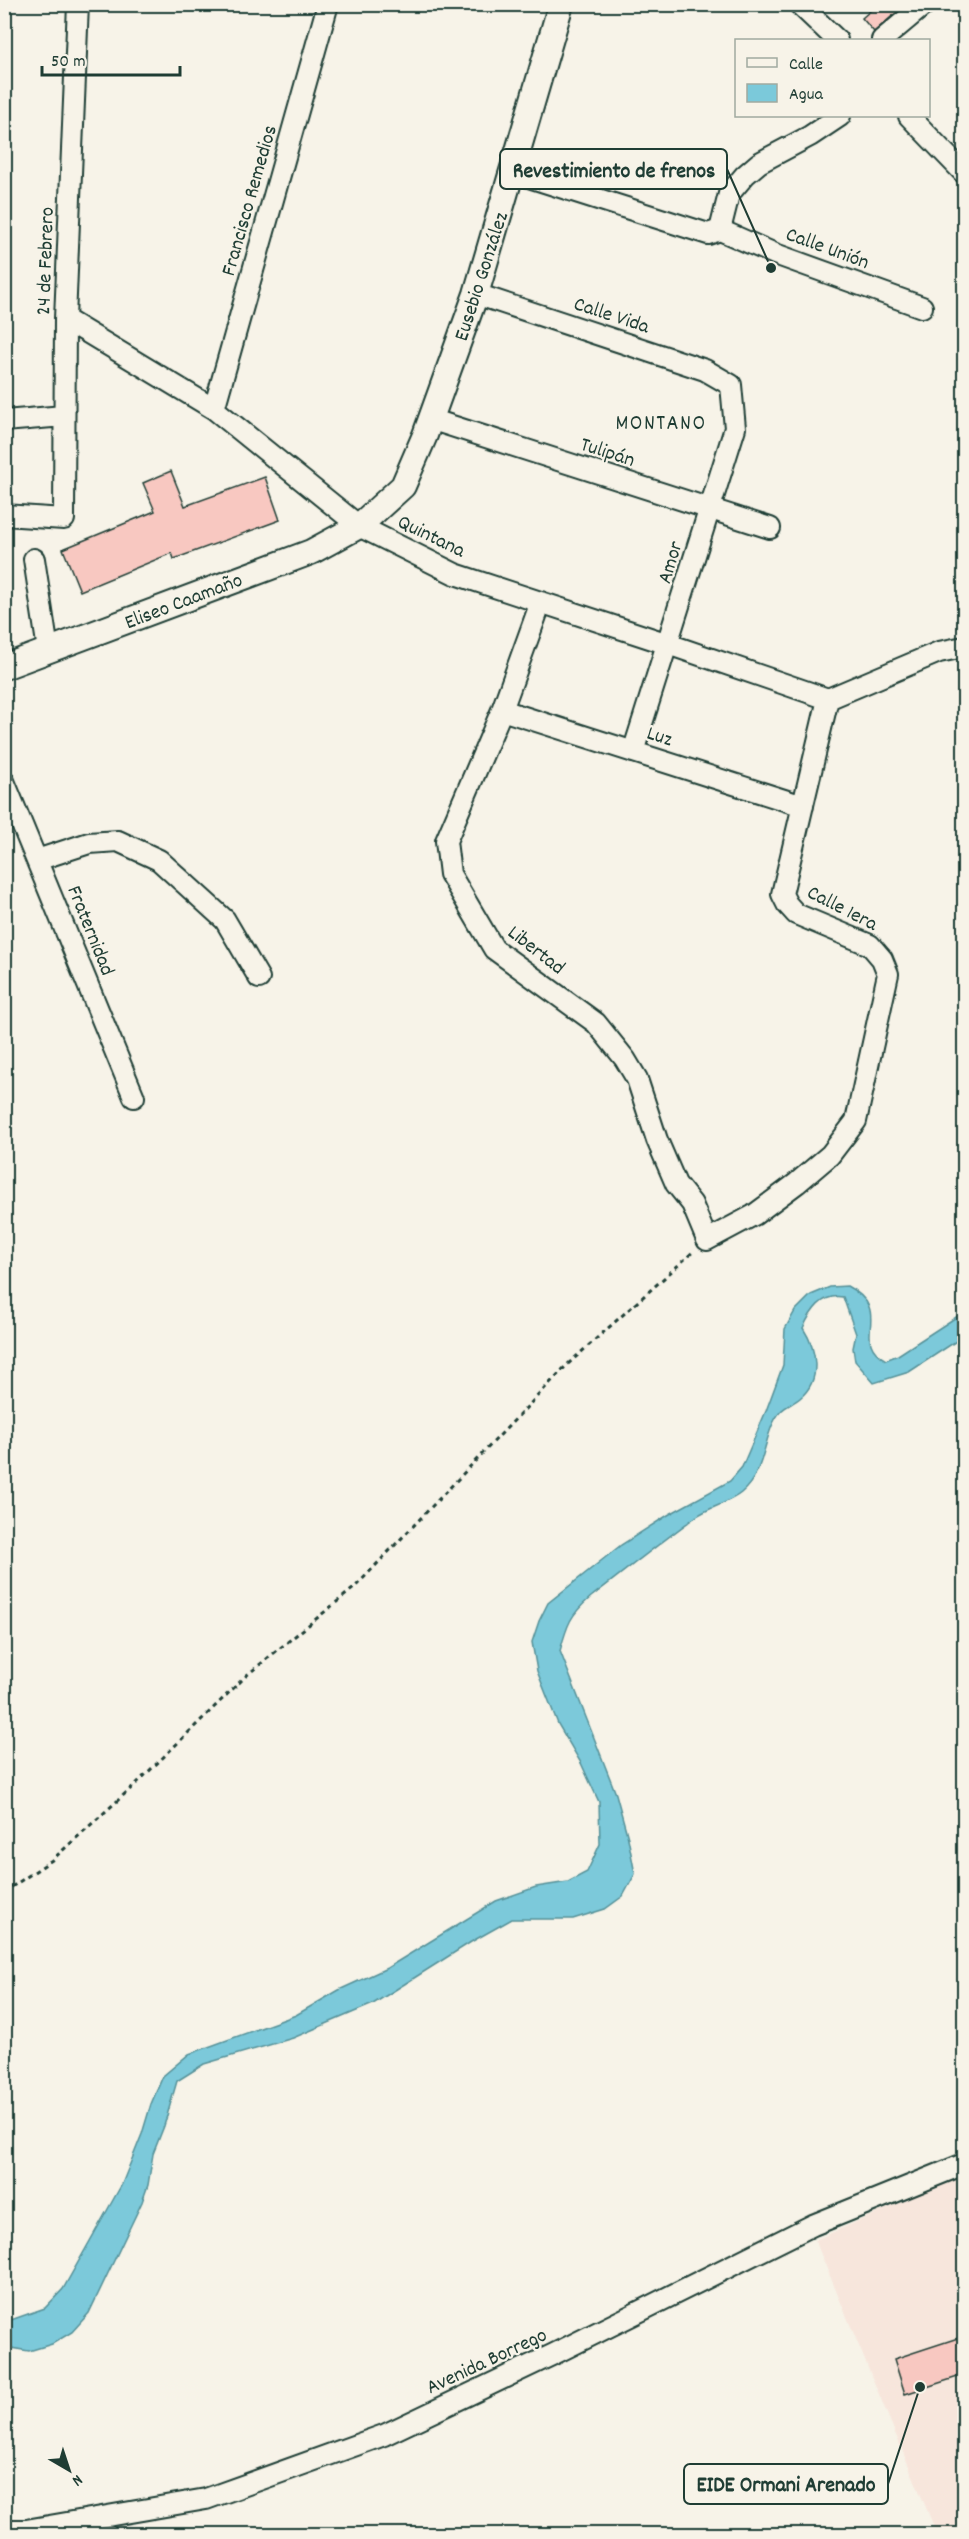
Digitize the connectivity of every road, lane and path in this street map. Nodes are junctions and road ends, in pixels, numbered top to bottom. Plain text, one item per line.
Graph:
1 (78, 4) edge
2 (328, 4) edge
3 (561, 4) edge
4 (799, 4) edge
5 (925, 4) edge
6 (836, 39) edge
7 (883, 39) edge
8 (838, 117) edge
9 (910, 117) edge
10 (513, 172) junction
11 (964, 173) edge
12 (720, 230) junction
13 (476, 294) junction
14 (922, 307) dead end
15 (65, 319) junction
16 (731, 385) joint
17 (214, 409) junction
18 (64, 416) junction
19 (430, 419) junction
20 (4, 422) edge
21 (711, 509) junction
22 (4, 515) edge
23 (359, 526) junction
24 (770, 528) dead end
25 (34, 559) dead end
26 (541, 602) junction
27 (668, 644) junction
28 (964, 647) edge
29 (48, 650) junction
30 (8, 667) edge
31 (828, 699) junction
32 (502, 710) junction
33 (633, 752) junction
34 (4, 781) edge
35 (803, 806) junction
36 (37, 860) junction
37 (259, 978) dead end
38 (134, 1097) dead end
39 (707, 1240) junction
40 (4, 1892) edge
41 (964, 2164) edge
42 (4, 2530) edge

1 - 15 street, 24 de Febrero
2 - 17 street, Francisco Remedios
3 - 10 main road, Eusebio González
4 - 6 street
5 - 7 street
8 - 12 street
9 - 11 street
10 - 12 street, Calle Unión
10 - 13 main road, Eusebio González
12 - 14 street, Calle Unión
13 - 16 street, Calle Vida
13 - 19 main road, Eusebio González
15 - 17 street, Quintana
15 - 18 street, 24 de Febrero
16 - 21 street, Amor
17 - 23 street, Quintana
18 - 20 street
18 - 22 street, 24 de Febrero
19 - 21 street, Tulipán
19 - 23 main road, Eusebio González
21 - 24 street, Tulipán
21 - 27 street, Amor
23 - 26 street, Quintana
23 - 29 main road, Eliseo Caamaño
25 - 29 street
26 - 27 street, Quintana
26 - 32 street, Libertad
27 - 31 street, Quintana
27 - 33 street, Amor
28 - 31 street
29 - 30 main road, Eliseo Caamaño
31 - 35 street, Calle 1era
32 - 33 street, Luz
32 - 39 street, Libertad
33 - 35 street, Luz
34 - 36 street, Fraternidad
35 - 39 street, Calle 1era
36 - 37 street
36 - 38 street, Fraternidad
39 - 40 path
41 - 42 street, Avenida Borrego

